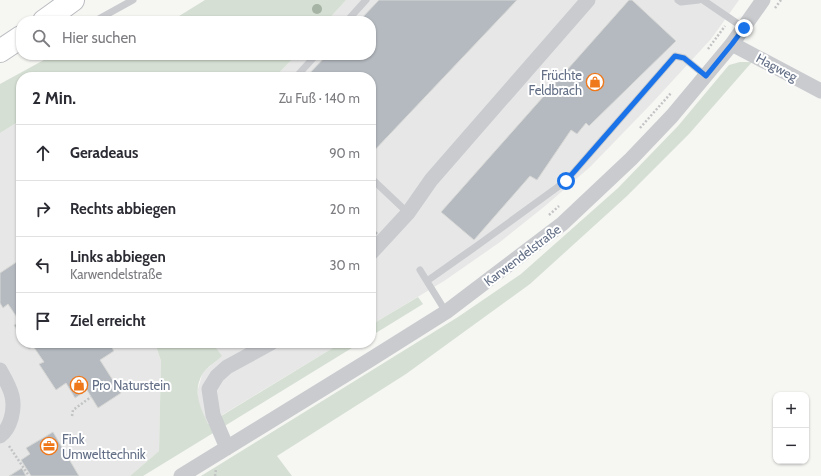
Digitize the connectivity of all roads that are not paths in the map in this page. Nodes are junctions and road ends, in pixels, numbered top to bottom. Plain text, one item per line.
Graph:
1 (73, 0) edge
2 (133, 0) edge
3 (366, 0) edge
4 (588, 0) edge
5 (678, 0) edge
6 (699, 0) edge
7 (703, 0) edge
8 (764, 0) edge
9 (51, 16) edge
10 (104, 16) edge
11 (352, 16) edge
12 (744, 28) junction
13 (16, 40) edge
14 (732, 44) junction
15 (0, 51) edge
16 (16, 54) edge
17 (311, 60) edge
18 (0, 61) edge
19 (700, 71) junction
20 (301, 72) edge
21 (821, 91) edge
22 (376, 183) edge
23 (408, 213) junction
24 (376, 248) edge
25 (420, 270) dead end
26 (427, 281) junction
27 (446, 312) junction
28 (262, 348) edge
29 (0, 370) edge
30 (1, 436) edge
31 (227, 448) junction
32 (181, 476) edge

1 - 9 highway
2 - 10 lane
3 - 11 lane
4 - 23 street
5 - 6 lane
7 - 12 lane
8 - 12 street, Karwendelstraße
12 - 14 street, Karwendelstraße
13 - 15 highway
14 - 19 street, Karwendelstraße
14 - 21 street, Hagweg
16 - 18 highway
17 - 20 lane
19 - 26 lane
19 - 27 street, Karwendelstraße
22 - 23 lane
23 - 24 street
25 - 26 lane
26 - 27 lane
27 - 31 street, Karwendelstraße
28 - 31 street
29 - 30 street
31 - 32 street, Karwendelstraße

